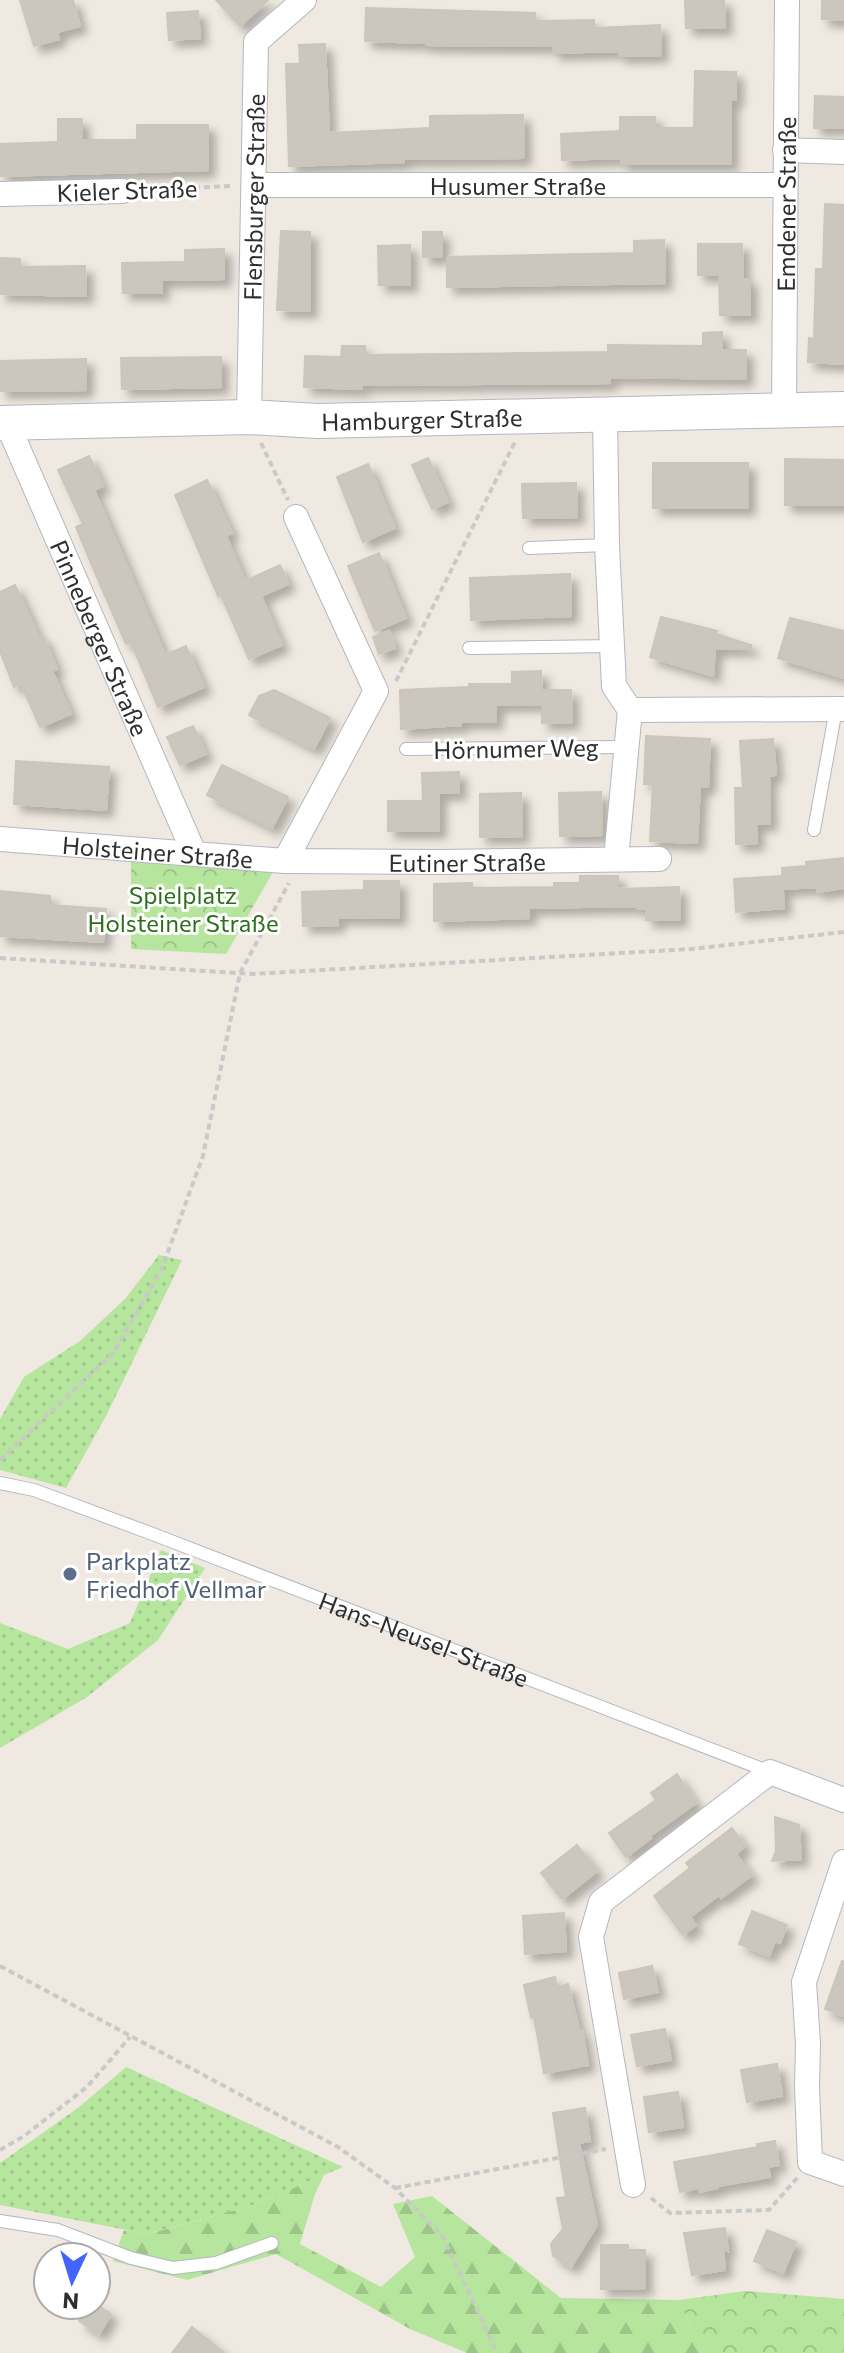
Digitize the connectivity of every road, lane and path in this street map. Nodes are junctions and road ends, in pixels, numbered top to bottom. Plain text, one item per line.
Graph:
1 (304, 0) edge
2 (787, 0) edge
3 (785, 150) junction
4 (844, 152) edge
5 (254, 185) junction
6 (784, 185) junction
7 (122, 191) joint
8 (0, 194) edge
9 (844, 409) edge
10 (784, 410) junction
11 (529, 415) junction
12 (605, 415) junction
13 (249, 417) junction
14 (4, 423) edge
15 (296, 517) joint
16 (607, 545) junction
17 (529, 548) dead end
18 (613, 646) junction
19 (469, 648) dead end
20 (391, 691) dead end
21 (840, 709) edge
22 (630, 710) junction
23 (626, 747) junction
24 (406, 749) dead end
25 (814, 830) dead end
26 (0, 839) edge
27 (194, 853) junction
28 (616, 859) junction
29 (659, 859) dead end
30 (301, 861) junction
31 (844, 932) edge
32 (0, 958) edge
33 (240, 973) junction
34 (0, 1460) edge
35 (0, 1483) edge
36 (770, 1772) junction
37 (844, 1800) edge
38 (844, 1862) edge
39 (0, 1966) edge
40 (130, 2037) junction
41 (628, 2144) junction
42 (0, 2150) edge
43 (810, 2162) junction
44 (844, 2174) edge
45 (633, 2185) joint
46 (395, 2188) junction
47 (0, 2221) edge
48 (272, 2243) dead end
49 (497, 2353) edge

1 - 5 street, Flensburger Straße
2 - 3 street, Emdener Straße
3 - 4 street
3 - 6 street, Emdener Straße
5 - 6 street, Husumer Straße
5 - 7 path, Kieler Straße
5 - 13 street, Flensburger Straße
6 - 10 street, Emdener Straße
7 - 8 street, Kieler Straße
9 - 10 street, Hamburger Straße
10 - 12 street, Hamburger Straße
11 - 12 street, Hamburger Straße
11 - 13 street, Hamburger Straße
11 - 20 path
12 - 16 street
13 - 14 street, Hamburger Straße
13 - 15 path
14 - 27 street, Pinneberger Straße
15 - 30 street
16 - 17 lane
16 - 18 street
18 - 19 lane
18 - 22 street
21 - 22 street
21 - 25 lane
22 - 23 street
23 - 24 lane, Hörnumer Weg
23 - 28 street
26 - 27 street, Holsteiner Straße
27 - 30 street, Holsteiner Straße
28 - 29 street, Eutiner Straße
28 - 30 street, Eutiner Straße
30 - 33 path
31 - 33 path
32 - 33 path
33 - 34 path
35 - 36 lane, Hans-Neusel-Straße
36 - 37 street, Hans-Neusel-Straße
36 - 41 street
38 - 43 street
39 - 40 path
40 - 42 path
40 - 46 path
41 - 45 street
41 - 46 path
43 - 44 street
43 - 45 path
46 - 49 path
47 - 48 lane

